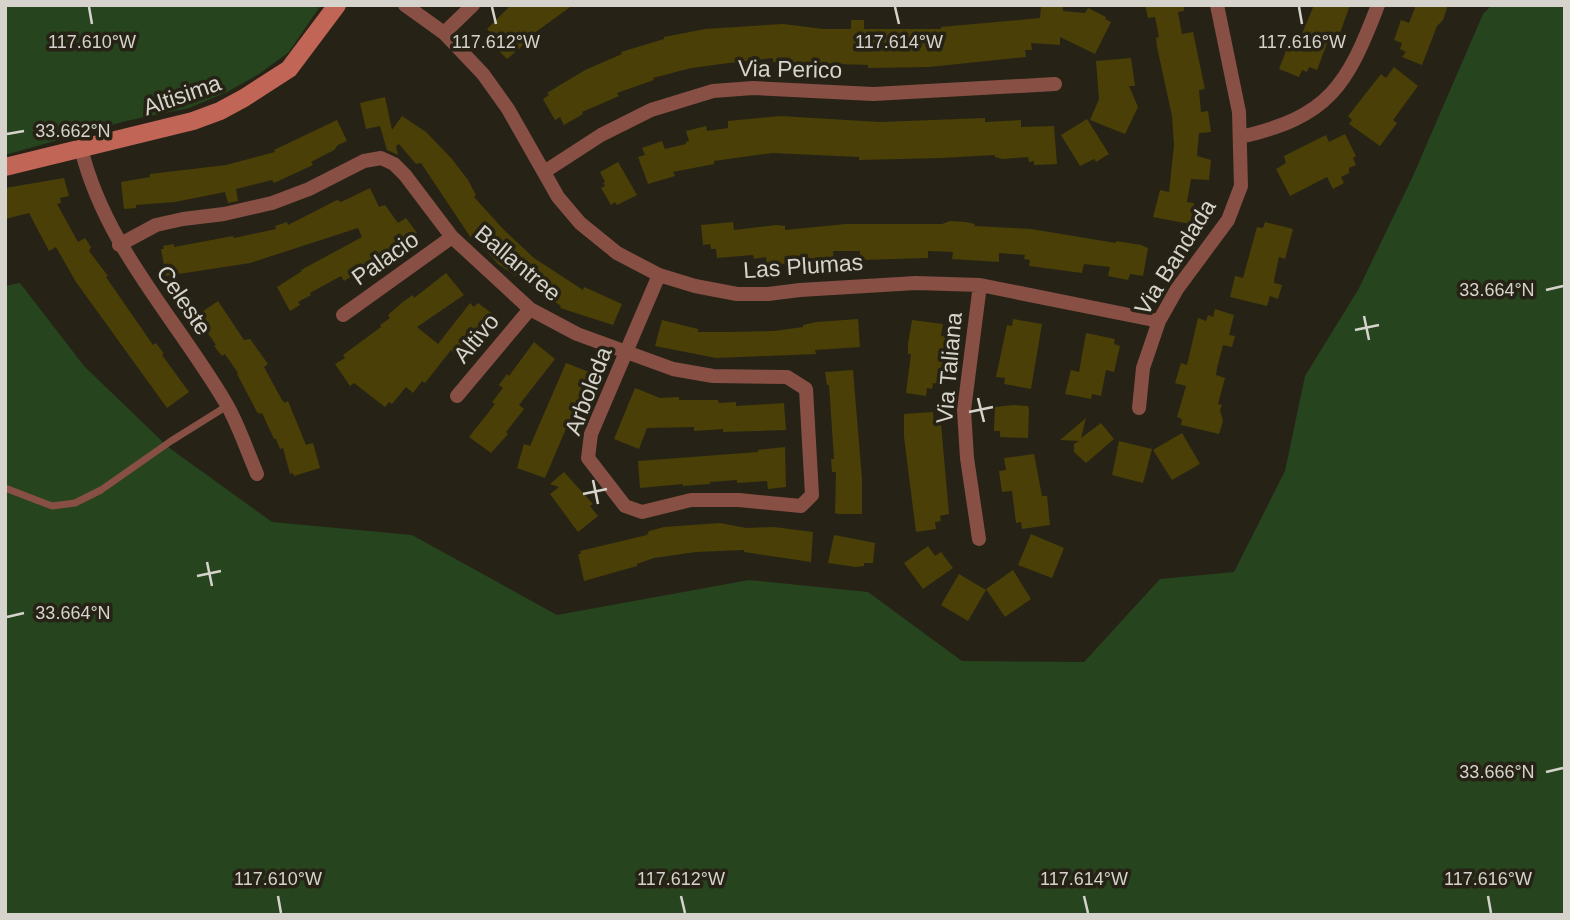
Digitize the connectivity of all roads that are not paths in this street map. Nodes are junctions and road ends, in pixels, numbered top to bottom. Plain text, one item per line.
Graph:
1 (337, 5) edge
2 (405, 5) edge
3 (473, 5) edge
4 (1217, 5) edge
5 (1378, 5) edge
6 (444, 33) junction
7 (1055, 84) dead end
8 (1240, 137) junction
9 (81, 148) junction
10 (5, 167) edge
11 (544, 172) junction
12 (452, 237) junction
13 (119, 244) junction
14 (659, 275) junction
15 (980, 285) junction
16 (530, 309) junction
17 (343, 315) dead end
18 (1159, 321) junction
19 (627, 354) junction
20 (457, 396) dead end
21 (228, 406) junction
22 (1139, 408) dead end
23 (257, 474) dead end
24 (5, 488) edge
25 (801, 506) joint
26 (979, 539) dead end

1 - 9 street, Altisima
2 - 6 street, Las Plumas
3 - 6 street
4 - 8 street, Via Bandada
5 - 8 street
6 - 11 street, Las Plumas
7 - 11 street, Via Perico
8 - 18 street, Via Bandada
9 - 10 street, Altisima
9 - 13 street, Celeste
11 - 14 street, Las Plumas
12 - 13 street, Ballantree
12 - 16 street, Ballantree
12 - 17 street, Palacio
13 - 21 street, Celeste
14 - 15 street, Las Plumas
14 - 19 street, Arboleda
15 - 18 street, Las Plumas
15 - 26 street, Via Taliana
16 - 19 street, Ballantree
16 - 20 street, Altivo
18 - 22 street, Via Bandada
19 - 25 street, Ballantree
19 - 25 street, Arboleda
21 - 23 street, Celeste
21 - 24 lane

